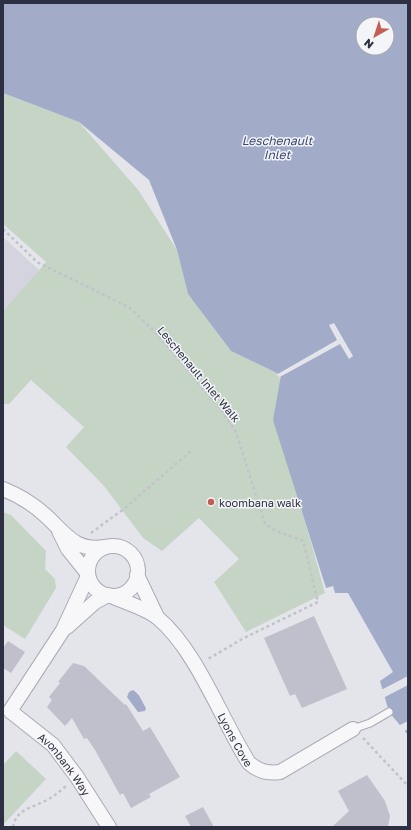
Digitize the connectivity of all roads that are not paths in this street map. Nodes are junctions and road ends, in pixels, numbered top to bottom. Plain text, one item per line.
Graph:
1 (3, 489) edge
2 (58, 528) junction
3 (107, 547) junction
4 (88, 575) junction
5 (137, 575) junction
6 (109, 596) junction
7 (157, 617) junction
8 (63, 630) junction
9 (389, 712) dead end
10 (353, 728) joint
11 (109, 827) edge

1 - 2 street
2 - 3 street
2 - 4 street
3 - 4 street
3 - 5 street
4 - 6 street
4 - 8 street
5 - 6 street
5 - 7 street, Lyons Cove
6 - 7 street, Lyons Cove
6 - 8 street
7 - 10 street, Lyons Cove
8 - 11 street, Avonbank Way
9 - 10 lane

